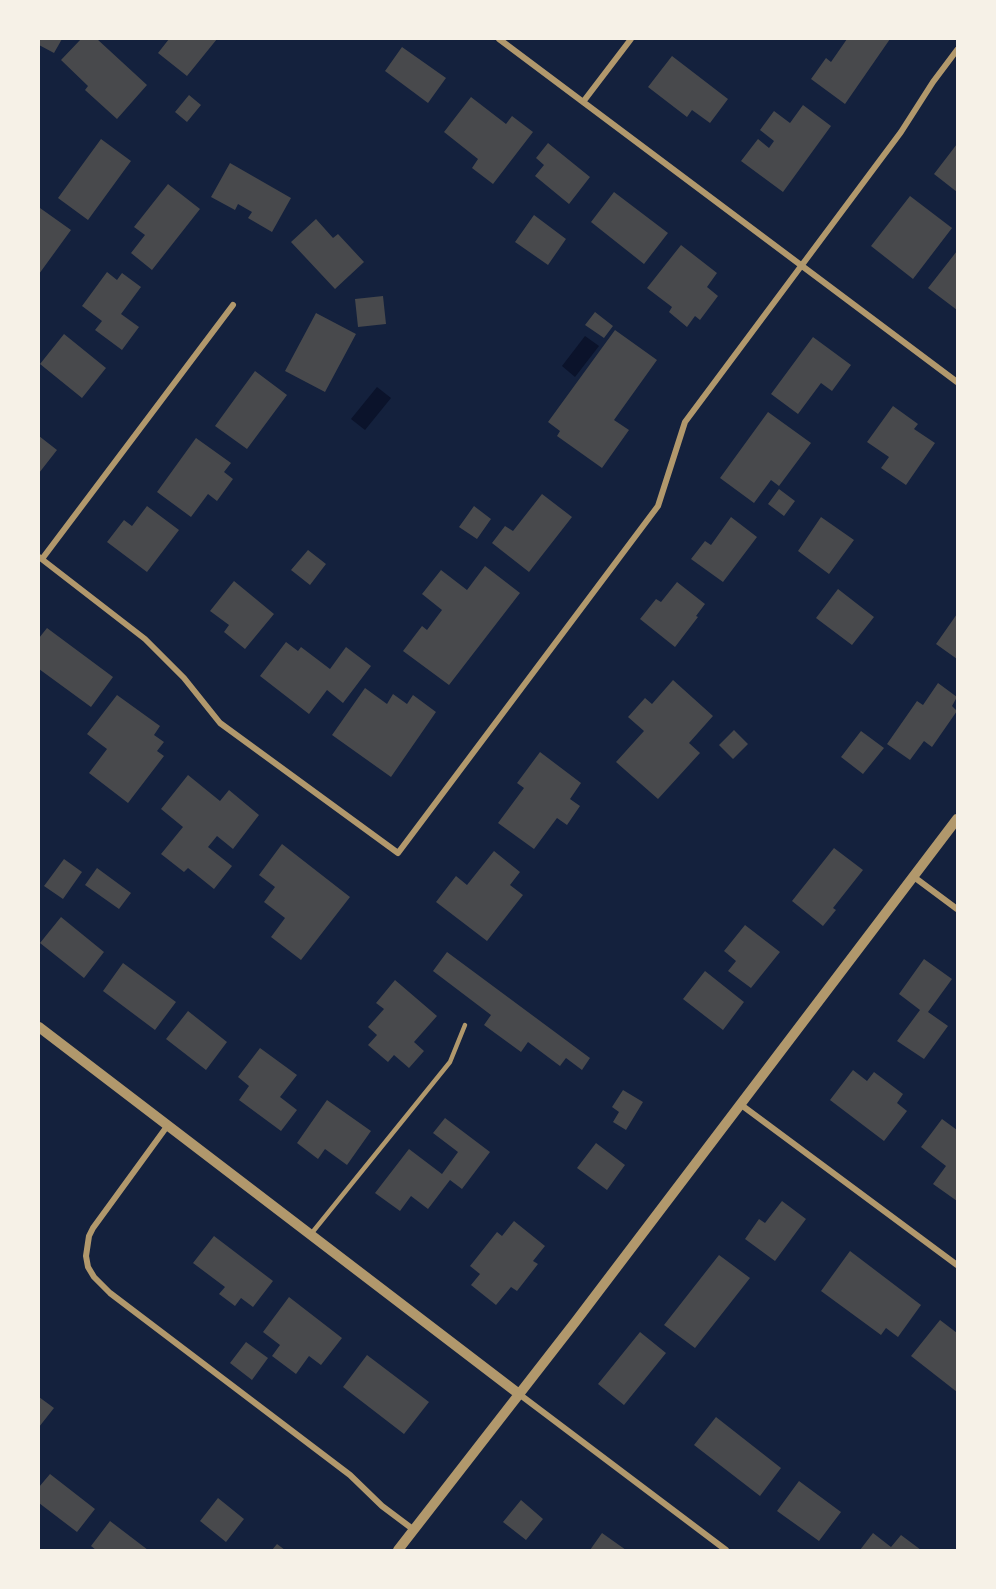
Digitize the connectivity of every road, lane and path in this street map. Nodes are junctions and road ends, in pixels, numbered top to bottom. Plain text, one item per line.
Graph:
1 (499, 39) edge
2 (631, 39) edge
3 (957, 50) edge
4 (583, 102) junction
5 (801, 266) junction
6 (233, 305) dead end
7 (957, 382) edge
8 (40, 558) edge
9 (957, 819) edge
10 (914, 877) junction
11 (957, 909) edge
12 (465, 1025) dead end
13 (39, 1027) edge
14 (740, 1103) junction
15 (168, 1125) junction
16 (312, 1234) junction
17 (957, 1265) edge
18 (519, 1394) junction
19 (414, 1530) junction
20 (398, 1550) edge
21 (726, 1550) edge

1 - 4 street
2 - 4 street
3 - 5 street
4 - 5 street
5 - 7 street
5 - 8 street
6 - 8 street
9 - 10 street
10 - 11 street
10 - 14 street
12 - 16 lane
13 - 15 street
14 - 17 street
14 - 18 street
15 - 16 street
15 - 19 street
16 - 18 street
18 - 19 street
18 - 21 street
19 - 20 street

